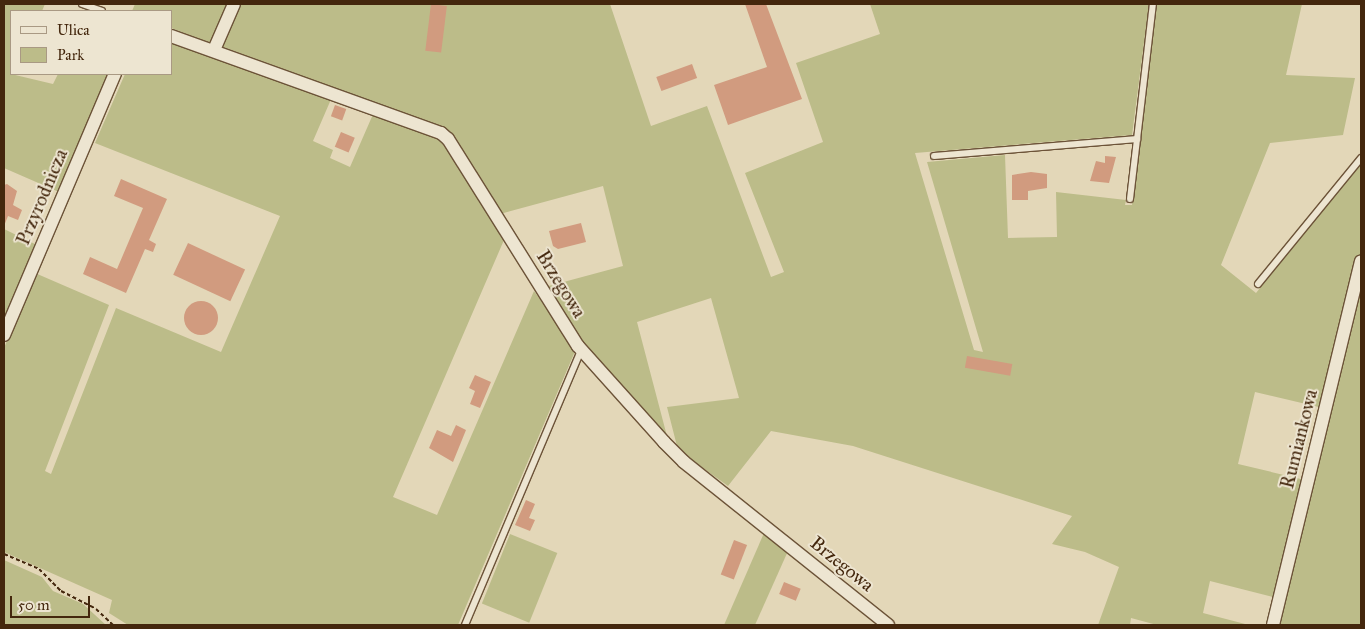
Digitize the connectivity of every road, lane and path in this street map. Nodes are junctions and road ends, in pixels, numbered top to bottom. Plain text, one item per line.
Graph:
1 (82, 4) edge
2 (234, 4) edge
3 (1153, 4) edge
4 (99, 10) edge
5 (172, 36) edge
6 (214, 50) junction
7 (115, 75) edge
8 (1137, 139) junction
9 (934, 156) dead end
10 (1361, 158) edge
11 (1130, 199) dead end
12 (1361, 261) edge
13 (1258, 284) dead end
14 (4, 335) edge
15 (582, 349) junction
16 (4, 554) edge
17 (113, 625) edge
18 (465, 625) edge
19 (888, 625) edge
20 (1273, 625) edge

1 - 4 lane
2 - 6 street
3 - 8 lane
5 - 6 street, Brzegowa
6 - 15 street, Brzegowa
7 - 14 street, Przyrodnicza
8 - 9 lane
8 - 11 lane
10 - 13 lane
12 - 20 street, Rumiankowa
15 - 18 lane
15 - 19 street, Brzegowa
16 - 17 path

